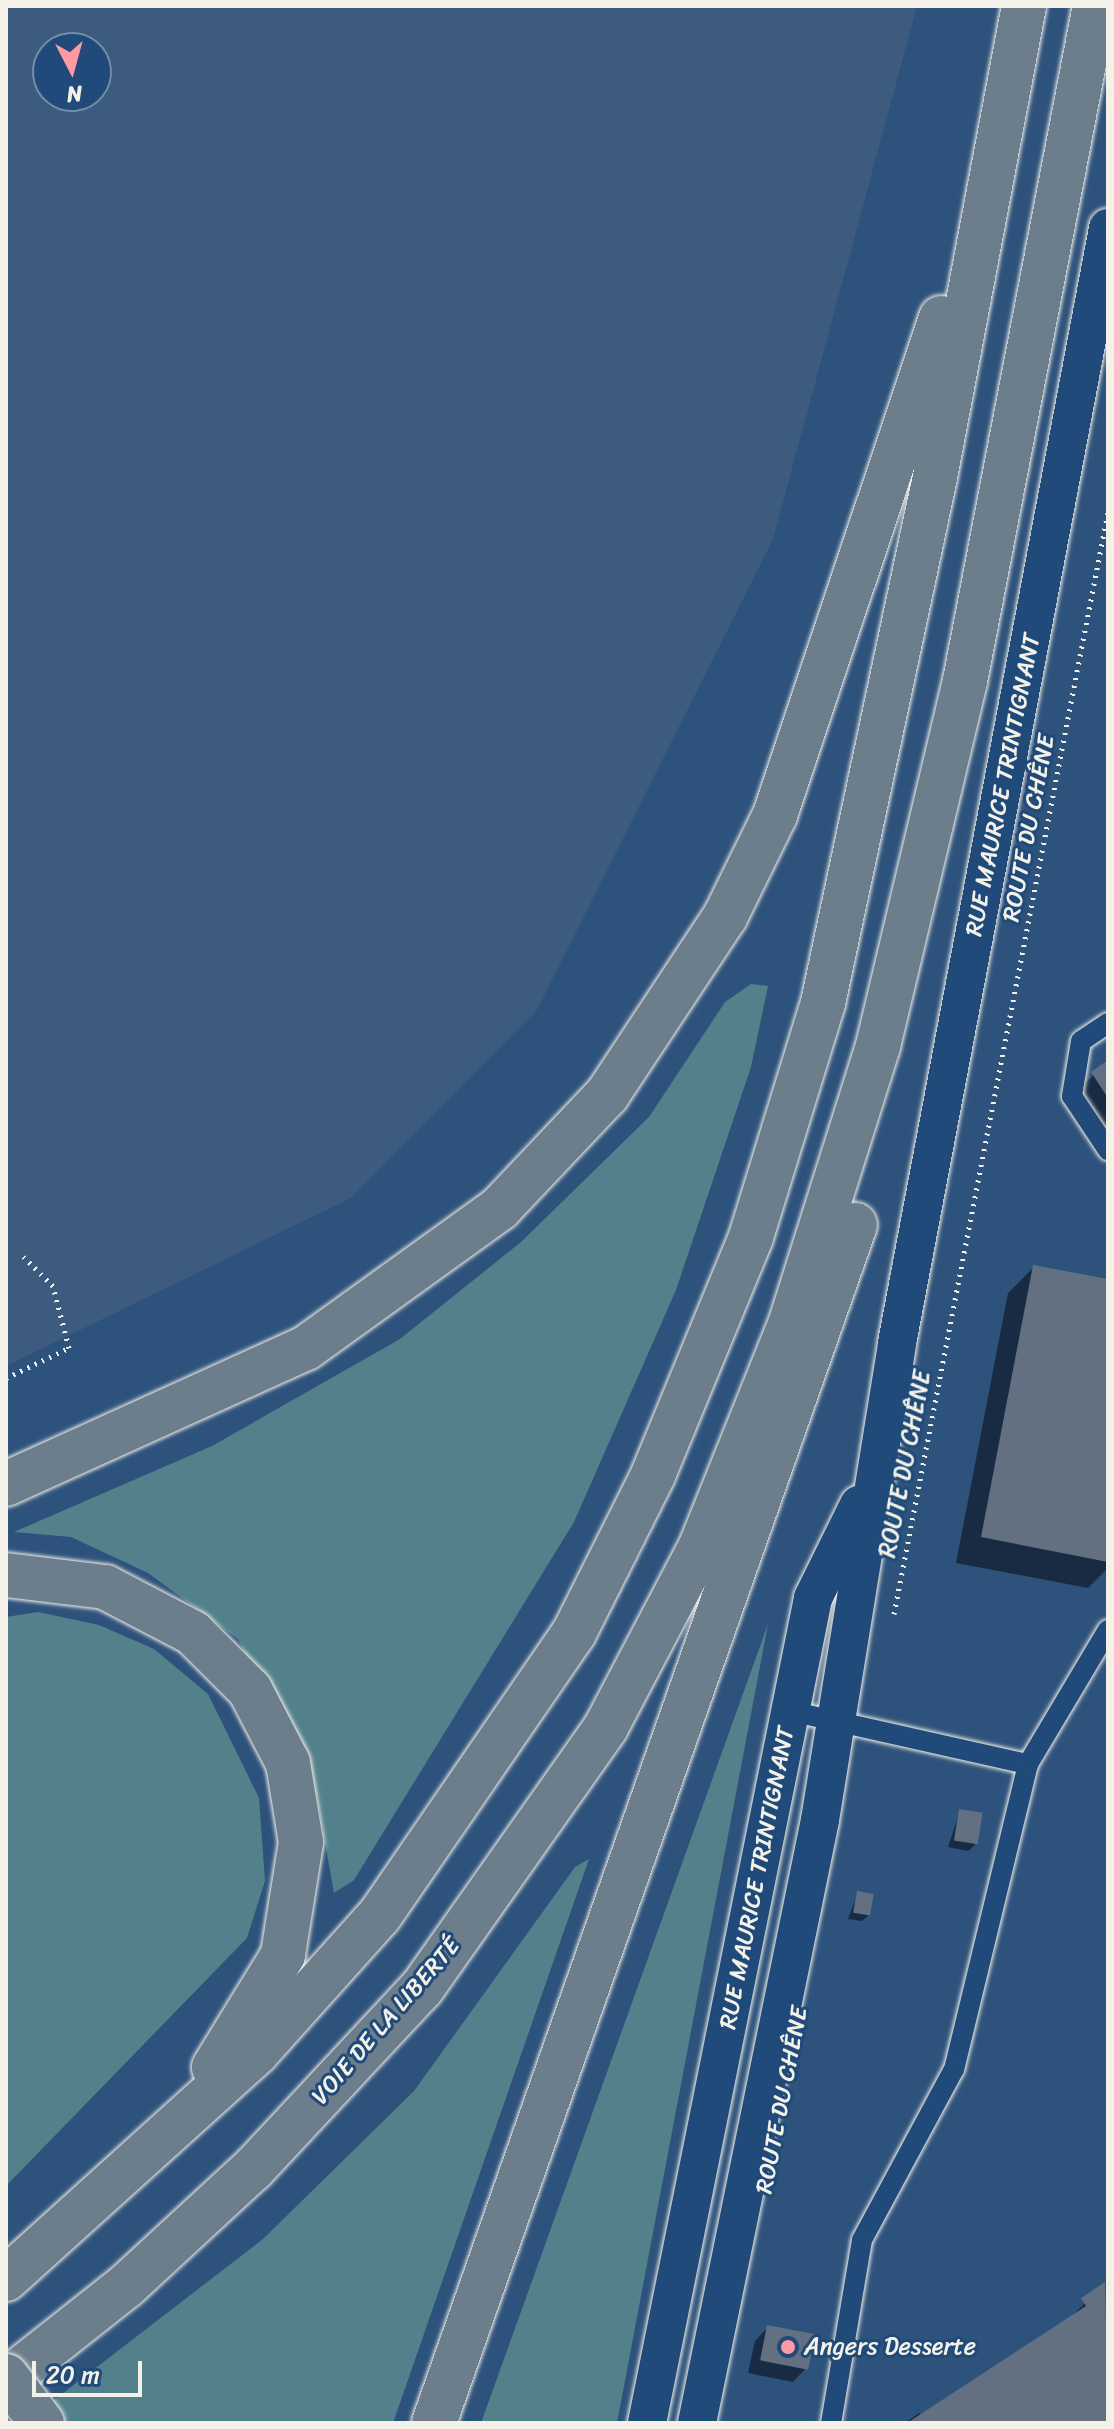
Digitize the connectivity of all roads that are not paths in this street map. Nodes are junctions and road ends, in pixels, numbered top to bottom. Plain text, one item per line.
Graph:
1 (1024, 6) edge
2 (1095, 6) edge
3 (992, 167) junction
4 (1108, 228) edge
5 (965, 681) junction
6 (1108, 1023) edge
7 (1108, 1150) edge
8 (897, 1343) junction
9 (6, 1484) edge
10 (6, 1575) edge
11 (1108, 1630) edge
12 (790, 1711) junction
13 (836, 1722) junction
14 (1028, 1764) junction
15 (156, 2147) junction
16 (6, 2279) edge
17 (6, 2378) edge
18 (42, 2423) edge
19 (434, 2423) edge
20 (647, 2423) edge
21 (697, 2423) edge
22 (831, 2423) edge

1 - 3 highway
2 - 5 highway
3 - 9 highway
3 - 15 highway
4 - 8 street, RUE MAURICE TRINTIGNANT
5 - 17 highway, VOIE DE LA LIBERTÉ
5 - 19 highway
6 - 7 lane
8 - 12 street, RUE MAURICE TRINTIGNANT
8 - 13 street, RUE MAURICE TRINTIGNANT
10 - 15 highway
11 - 14 lane
12 - 13 lane
12 - 20 street, RUE MAURICE TRINTIGNANT
13 - 14 lane
13 - 21 street, RUE MAURICE TRINTIGNANT
14 - 22 lane
15 - 16 highway
17 - 18 highway, bridge

